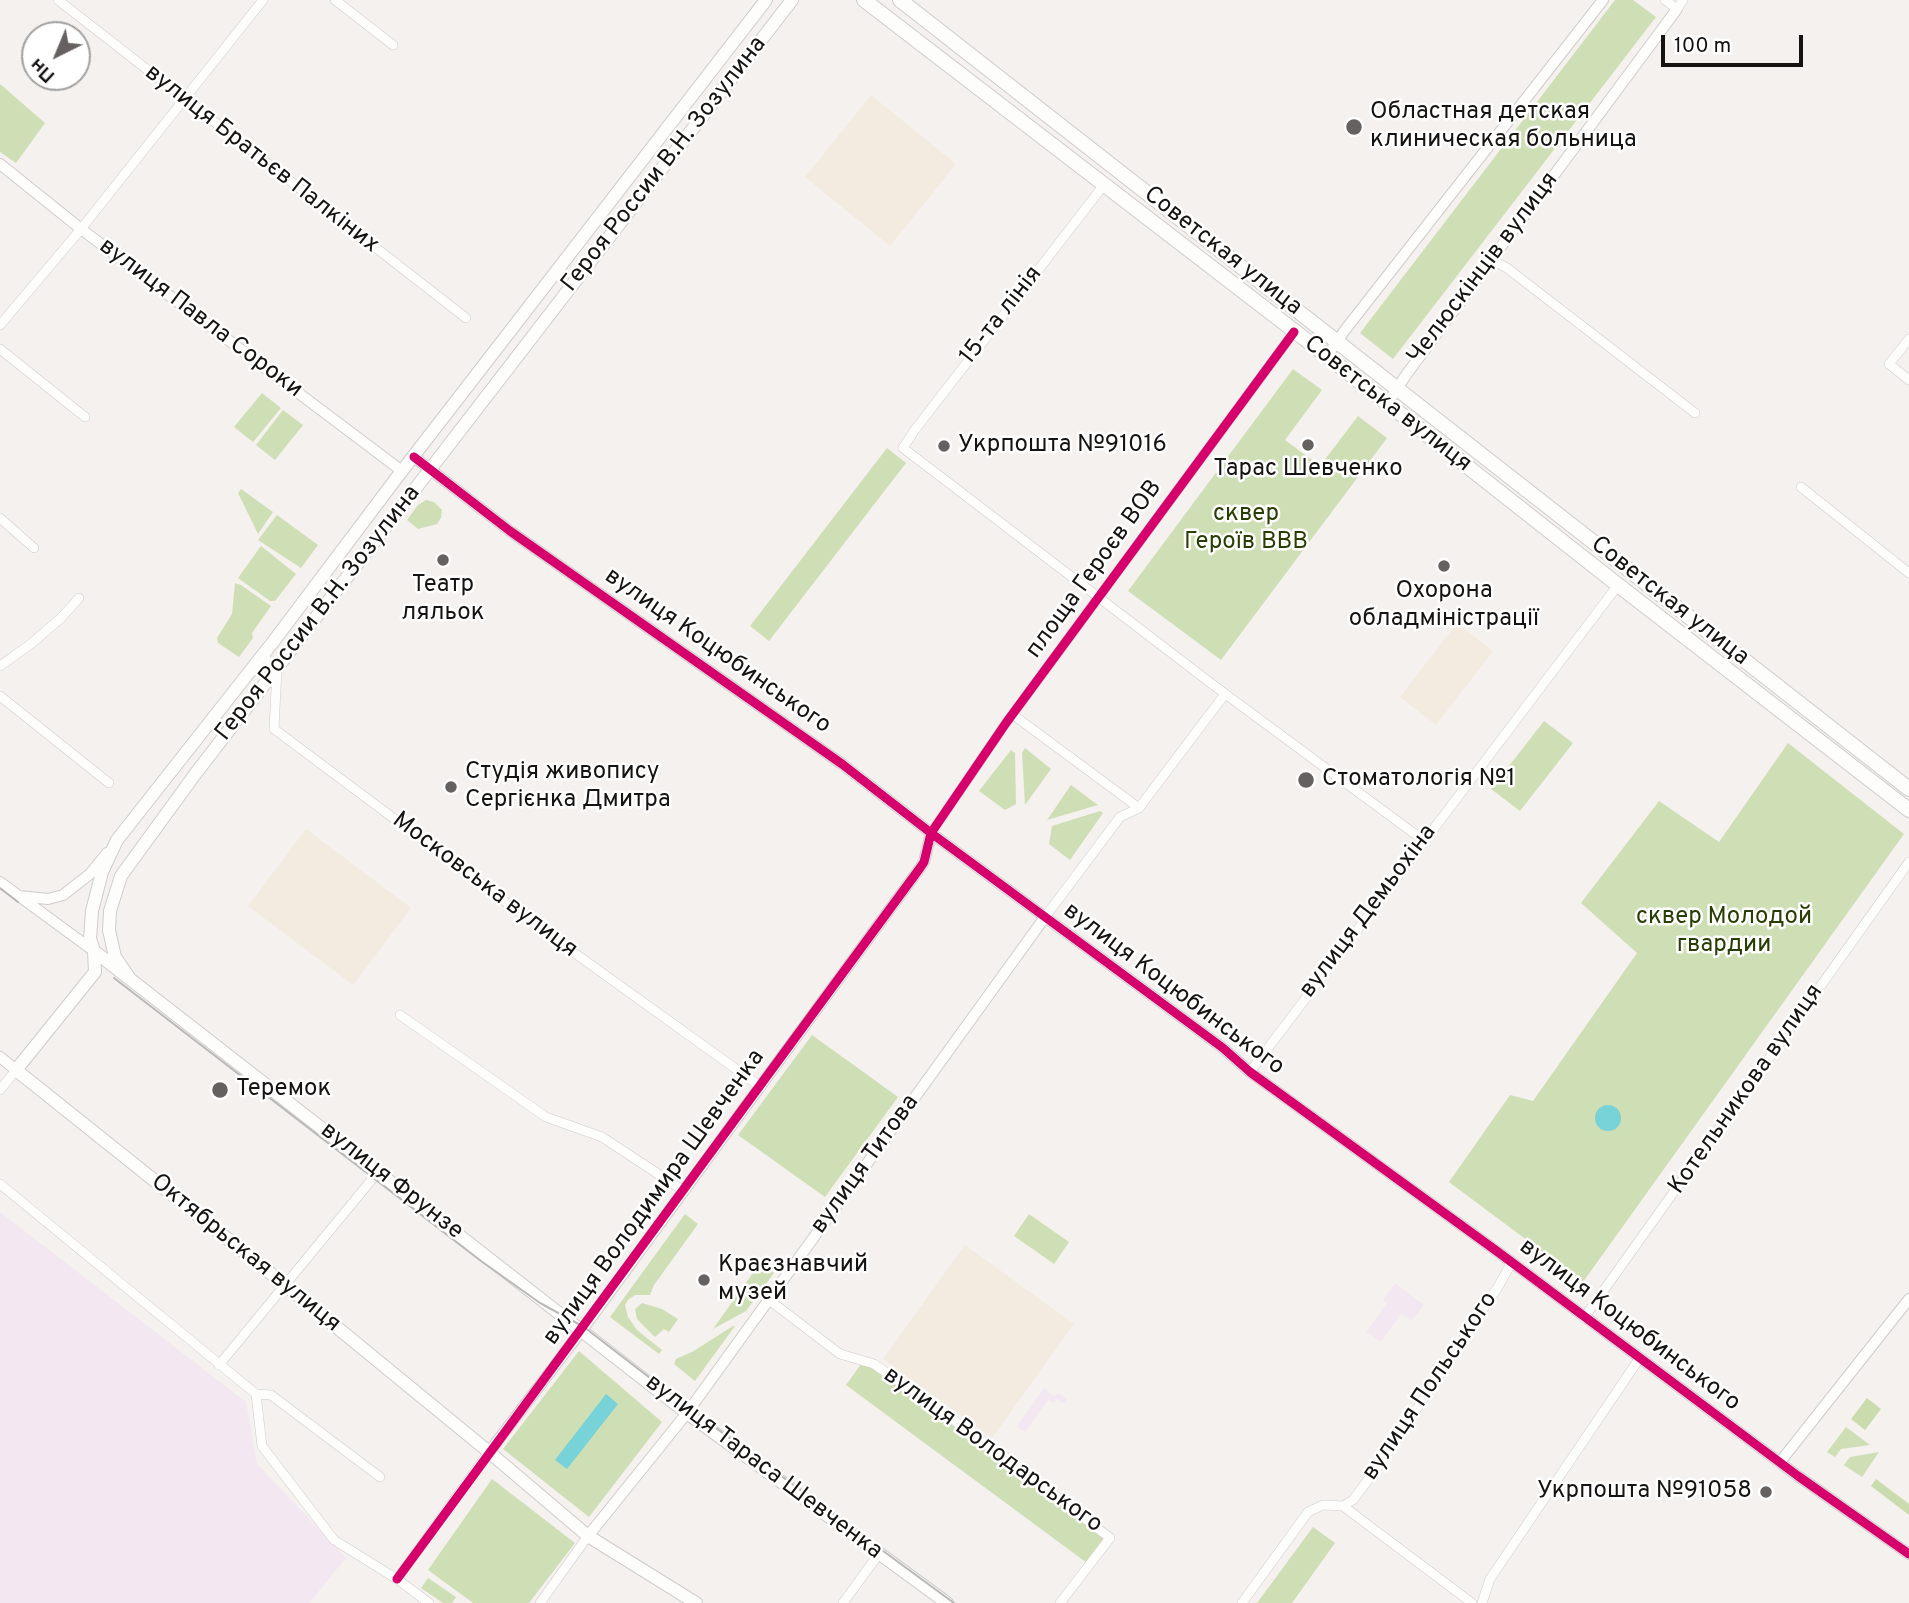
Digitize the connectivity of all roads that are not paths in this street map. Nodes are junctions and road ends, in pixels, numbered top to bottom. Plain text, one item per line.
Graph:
1 (58, 0) edge
2 (263, 0) edge
3 (335, 0) edge
4 (766, 0) edge
5 (792, 0) edge
6 (864, 0) edge
7 (900, 0) edge
8 (1603, 0) edge
9 (1665, 0) edge
10 (1680, 5) edge
11 (393, 45) dead end
12 (185, 100) junction
13 (0, 164) edge
14 (1103, 186) junction
15 (82, 229) junction
16 (1492, 260) junction
17 (466, 318) dead end
18 (0, 326) edge
19 (1294, 332) junction
20 (1909, 339) edge
21 (1336, 342) junction
22 (0, 349) edge
23 (1327, 356) junction
24 (1909, 380) edge
25 (1396, 389) junction
26 (1387, 404) junction
27 (1695, 413) dead end
28 (85, 417) dead end
29 (414, 457) junction
30 (431, 470) junction
31 (402, 471) junction
32 (1801, 487) dead end
33 (0, 518) edge
34 (34, 548) dead end
35 (1909, 573) edge
36 (1618, 585) junction
37 (1098, 597) junction
38 (79, 598) dead end
39 (262, 655) junction
40 (0, 666) edge
41 (277, 669) junction
42 (1225, 694) junction
43 (0, 696) edge
44 (1012, 714) junction
45 (109, 783) dead end
46 (1909, 789) edge
47 (1139, 808) junction
48 (1909, 810) edge
49 (931, 833) junction
50 (1425, 839) junction
51 (117, 840) junction
52 (1909, 862) edge
53 (0, 882) edge
54 (19, 896) junction
55 (1045, 918) junction
56 (94, 951) junction
57 (130, 979) junction
58 (400, 1015) dead end
59 (0, 1057) edge
60 (16, 1070) junction
61 (1250, 1072) junction
62 (761, 1087) junction
63 (0, 1090) edge
64 (378, 1172) junction
65 (0, 1184) edge
66 (684, 1191) junction
67 (1512, 1262) junction
68 (284, 1284) junction
69 (1909, 1299) edge
70 (769, 1300) junction
71 (1584, 1318) junction
72 (582, 1330) junction
73 (1639, 1359) junction
74 (219, 1366) junction
75 (256, 1394) junction
76 (687, 1413) junction
77 (489, 1452) junction
78 (1780, 1462) junction
79 (380, 1477) dead end
80 (1343, 1506) junction
81 (588, 1536) junction
82 (1909, 1554) edge
83 (878, 1555) junction
84 (397, 1579) junction
85 (429, 1603) edge
86 (540, 1603) edge
87 (696, 1603) edge
88 (843, 1603) edge
89 (947, 1603) edge
90 (1060, 1603) edge
91 (1242, 1603) edge
92 (1472, 1603) edge
93 (1482, 1603) edge

1 - 12 street, вулиця Братьєв Палкіних
2 - 12 street
3 - 11 street
4 - 29 main road, Героя России В.Н. Зозулина
5 - 30 main road, Героя России В.Н. Зозулина
6 - 14 main road, Совєтська вулиця
7 - 21 main road, Советская улица
8 - 21 street
9 - 10 street
10 - 16 street, Челюскінців вулиця
12 - 15 street
12 - 17 street, вулиця Братьєв Палкіних
13 - 15 street, вулиця Павла Сороки
14 - 19 main road, Совєтська вулиця
14 - 37 street, 15-та лінія
15 - 18 street
15 - 31 street, вулиця Павла Сороки
16 - 25 street, Челюскінців вулиця
16 - 27 street
19 - 23 main road, Совєтська вулиця
19 - 37 street, площа Героєв ВОВ
20 - 24 street
21 - 23 street
21 - 25 main road, Советская улица
22 - 28 street
23 - 26 main road, Совєтська вулиця
25 - 26 street, Челюскінців вулиця
25 - 46 main road, Советская улица
26 - 36 main road, Совєтська вулиця
29 - 30 street, вулиця Коцюбинського
29 - 31 main road, Героя России В.Н. Зозулина
30 - 41 main road, Героя России В.Н. Зозулина
30 - 49 street, вулиця Коцюбинського
31 - 39 main road, Героя России В.Н. Зозулина
32 - 35 street
33 - 34 street
36 - 48 main road, Совєтська вулиця
36 - 50 street, вулиця Демьохіна
37 - 42 street
37 - 44 street, площа Героєв ВОВ
38 - 40 street
39 - 41 street
39 - 51 main road, Героя России В.Н. Зозулина
41 - 57 main road, Героя России В.Н. Зозулина
41 - 62 street, Московська вулиця
42 - 47 street
42 - 50 street
43 - 45 street
44 - 47 street
44 - 49 street, площа Героєв ВОВ
47 - 55 street
49 - 55 street, вулиця Коцюбинського
49 - 62 street, вулиця Володимира Шевченка
50 - 61 street, вулиця Демьохіна
51 - 54 street
51 - 56 main road, Героя России В.Н. Зозулина
52 - 71 street, Котельникова вулиця
53 - 54 street, вулиця Фрунзе
54 - 56 street, вулиця Фрунзе
55 - 61 street, вулиця Коцюбинського
55 - 70 street, вулиця Титова
56 - 57 main road, вулиця Фрунзе
56 - 60 main road, Героя России В.Н. Зозулина
57 - 64 main road, вулиця Фрунзе
58 - 66 street
59 - 60 street, Октябрьская вулиця
60 - 63 street
60 - 68 main road, Октябрьская вулиця
61 - 67 street, вулиця Коцюбинського
62 - 66 street, вулиця Володимира Шевченка
64 - 68 street
64 - 72 main road, вулиця Фрунзе
65 - 74 street
66 - 72 street, вулиця Володимира Шевченка
67 - 71 street, вулиця Коцюбинського
67 - 80 street, вулиця Польського
68 - 74 street
68 - 77 main road, Октябрьская вулиця
69 - 78 street
70 - 76 street, вулиця Титова
70 - 90 street, вулиця Володарського
71 - 73 street, вулиця Коцюбинського
72 - 76 main road, вулиця Тараса Шевченка
72 - 77 street, вулиця Володимира Шевченка
73 - 78 street, вулиця Коцюбинського
73 - 93 street
74 - 75 street
75 - 79 street
75 - 84 street
76 - 81 street, вулиця Титова
76 - 83 main road, вулиця Тараса Шевченка
77 - 81 main road, Октябрьская вулиця
77 - 84 street, вулиця Володимира Шевченка
78 - 82 street, вулиця Коцюбинського
80 - 91 street
80 - 92 street
81 - 86 street
81 - 87 main road, Октябрьская вулиця
83 - 88 street
83 - 89 main road, вулиця Тараса Шевченка
84 - 85 street

